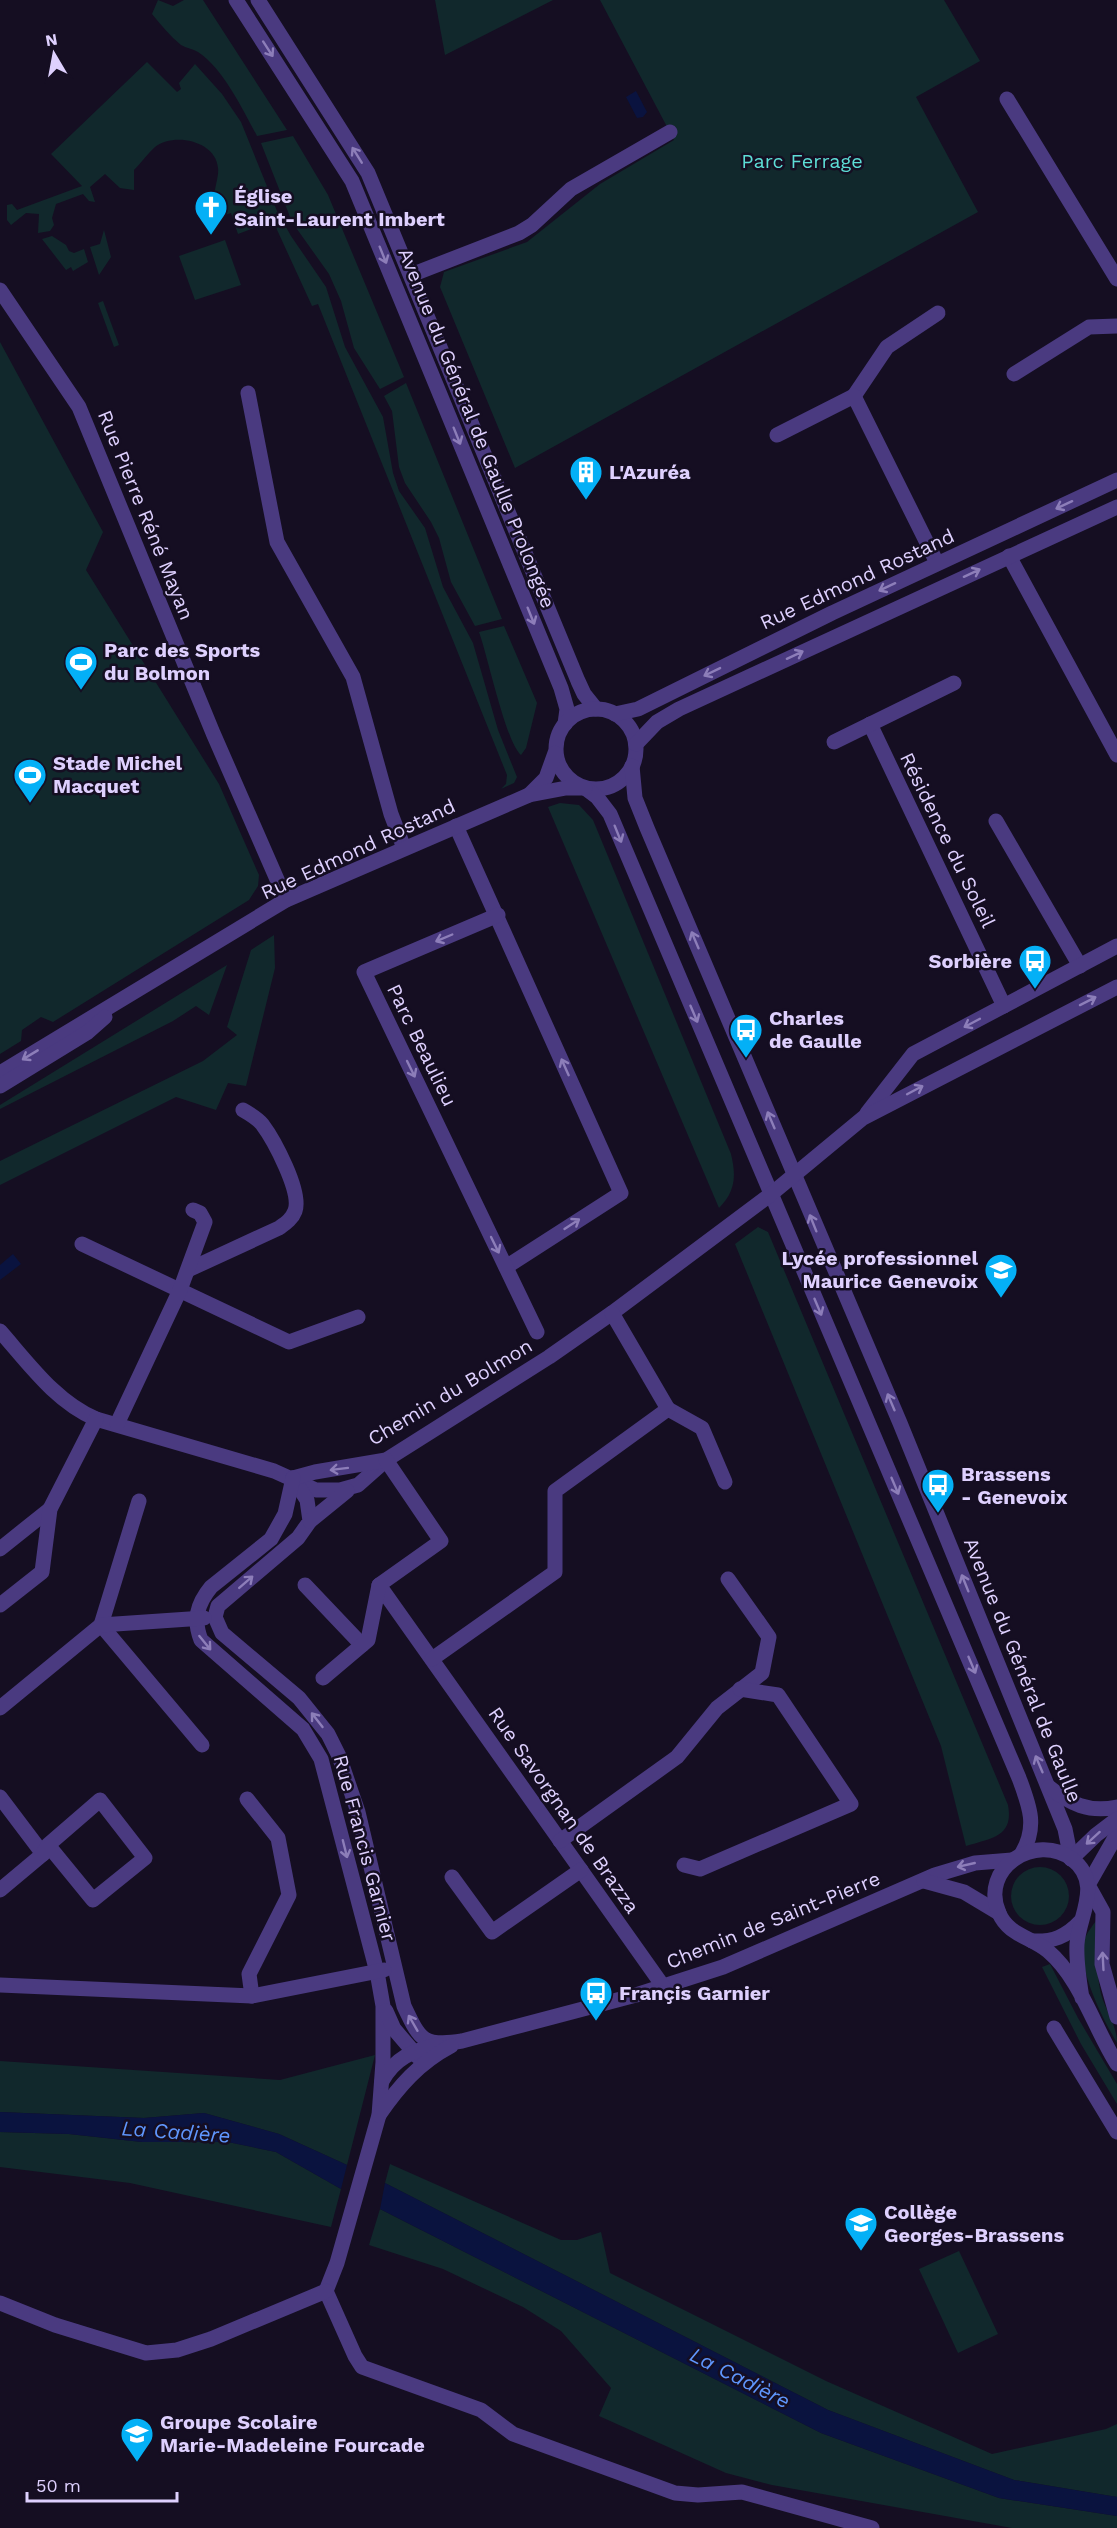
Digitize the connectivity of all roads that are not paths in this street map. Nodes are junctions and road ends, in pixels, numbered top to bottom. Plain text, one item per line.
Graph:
1 (236, 0) edge
2 (258, 0) edge
3 (1007, 99) dead end
4 (670, 132) dead end
5 (1115, 272) edge
6 (411, 275) junction
7 (0, 290) edge
8 (938, 313) dead end
9 (1117, 326) edge
10 (1014, 374) dead end
11 (248, 393) dead end
12 (854, 396) junction
13 (777, 435) dead end
14 (1117, 480) edge
15 (1117, 507) edge
16 (1009, 556) junction
17 (938, 563) junction
18 (954, 683) dead end
19 (596, 709) junction
20 (615, 714) junction
21 (565, 724) junction
22 (870, 724) junction
23 (834, 742) dead end
24 (636, 744) junction
25 (556, 750) junction
26 (1117, 755) edge
27 (632, 766) junction
28 (585, 788) junction
29 (529, 795) junction
30 (996, 821) dead end
31 (456, 826) junction
32 (404, 848) junction
33 (286, 900) junction
34 (498, 915) junction
35 (1117, 946) edge
36 (1080, 966) junction
37 (1117, 987) edge
38 (117, 1004) junction
39 (1004, 1006) junction
40 (0, 1073) edge
41 (0, 1086) edge
42 (243, 1110) dead end
43 (863, 1118) junction
44 (794, 1174) junction
45 (770, 1195) junction
46 (193, 1210) dead end
47 (82, 1244) dead end
48 (506, 1267) junction
49 (188, 1270) junction
50 (180, 1290) junction
51 (612, 1313) junction
52 (358, 1317) dead end
53 (0, 1332) edge
54 (537, 1332) dead end
55 (668, 1409) junction
56 (96, 1419) junction
57 (117, 1424) junction
58 (386, 1460) junction
59 (293, 1478) junction
60 (725, 1482) dead end
61 (358, 1485) junction
62 (139, 1501) dead end
63 (51, 1509) junction
64 (310, 1521) junction
65 (0, 1549) edge
66 (728, 1579) dead end
67 (379, 1585) junction
68 (305, 1586) dead end
69 (0, 1605) edge
70 (215, 1617) junction
71 (196, 1619) junction
72 (101, 1625) junction
73 (362, 1645) junction
74 (432, 1659) junction
75 (323, 1677) dead end
76 (740, 1689) junction
77 (5, 1703) edge
78 (202, 1745) dead end
79 (1047, 1785) junction
80 (2, 1799) edge
81 (247, 1799) dead end
82 (1117, 1807) edge
83 (1117, 1820) edge
84 (1117, 1834) edge
85 (560, 1840) junction
86 (46, 1849) junction
87 (1017, 1856) junction
88 (1071, 1859) junction
89 (684, 1865) dead end
90 (581, 1870) junction
91 (452, 1877) dead end
92 (924, 1881) junction
93 (1088, 1885) junction
94 (0, 1890) edge
95 (999, 1913) junction
96 (1081, 1921) junction
97 (1032, 1941) junction
98 (395, 1968) junction
99 (377, 1972) junction
100 (0, 1985) edge
101 (663, 1986) junction
102 (252, 1996) junction
103 (1082, 1998) junction
104 (383, 2006) junction
105 (1117, 2017) edge
106 (1054, 2028) dead end
107 (462, 2041) junction
108 (437, 2045) junction
109 (412, 2052) junction
110 (424, 2062) junction
111 (1117, 2064) edge
112 (380, 2083) junction
113 (379, 2115) junction
114 (1117, 2132) edge
115 (326, 2291) junction
116 (0, 2303) edge
117 (872, 2528) edge

1 -> 21 street, Avenue du Général de Gaulle Prolongée
6 -> 2 street, Avenue du Général de Gaulle Prolongée
3 - 5 street
4 - 6 street
6 - 19 street, Avenue du Général de Gaulle Prolongée
7 - 33 street, Rue Pierre Réné Mayan
8 - 12 street
9 - 10 street
11 - 32 street
12 - 13 street
12 - 17 street
14 -> 17 street, Rue Edmond Rostand
15 - 16 street
24 -> 16 street
16 - 26 street
17 -> 20 street, Rue Edmond Rostand
18 - 22 street
19 - 20 street
19 - 21 street
20 - 24 street
21 - 25 street
22 - 23 street
22 - 39 street, Résidence du Soleil
24 - 27 street
25 - 28 street
25 - 29 street, Rue Edmond Rostand
27 - 28 street
44 -> 27 street, Avenue du Général de Gaulle
28 - 29 street, Rue Edmond Rostand
28 -> 45 street
29 - 31 street, Rue Edmond Rostand
30 - 36 street
31 - 32 street, Rue Edmond Rostand
31 - 34 street
32 - 33 street, Rue Edmond Rostand
33 - 38 street, Rue Edmond Rostand
48 -> 34 street
34 -> 48 street, Parc Beaulieu
35 - 36 street
36 - 39 street
43 -> 37 street
38 -> 40 street, Rue Edmond Rostand
38 - 41 street, Rue Edmond Rostand
39 -> 43 street
42 - 49 street
43 - 44 street, Chemin du Bolmon
44 - 45 street, Chemin du Bolmon
79 -> 44 street, Avenue du Général de Gaulle
45 - 51 street, Chemin du Bolmon
45 -> 87 street
46 - 49 street
47 - 50 street
48 - 54 street, Parc Beaulieu
49 - 50 street
50 - 52 street
50 - 57 street
51 - 55 street
51 - 58 street, Chemin du Bolmon
53 - 56 street
55 - 60 street
55 - 74 street
56 - 57 street
56 - 63 street
57 - 59 street
58 -> 59 street, Chemin du Bolmon
58 - 61 street
58 - 67 street
59 - 61 street
59 - 64 street
59 - 71 street
61 - 64 street
62 - 72 street
63 - 65 street
63 - 69 street
70 -> 64 street
66 - 76 street
67 - 73 street
67 - 74 street, Rue Savorgnan de Brazza
68 - 73 street
70 - 71 street
98 -> 70 street, Rue Francis Garnier
71 - 72 street
71 -> 99 street, Rue Francis Garnier
72 - 77 street
72 - 78 street
73 - 75 street
74 - 85 street, Rue Savorgnan de Brazza
76 - 85 street
76 - 89 street
79 - 82 street
79 - 88 street, Avenue du Général de Gaulle
80 - 86 street
81 - 102 street
83 -> 88 street
84 - 93 street
85 - 90 street, Rue Savorgnan de Brazza
86 - 86 street
86 - 94 street
87 - 88 street
87 -> 92 street, Chemin de Saint-Pierre
87 - 95 street
88 - 93 street, Avenue du Général de Gaulle
90 - 91 street
90 - 101 street, Rue Savorgnan de Brazza
92 - 95 street
92 - 101 street, Chemin de Saint-Pierre
93 - 96 street
105 -> 93 street, Avenue du Général de Gaulle
95 - 97 street
96 - 97 street
96 - 103 street
97 - 103 street
98 - 99 street
108 -> 98 street, Rue Francis Garnier
99 - 102 street
99 - 104 street, Rue Francis Garnier
100 - 102 street
101 - 107 street, Chemin de Saint-Pierre
103 - 111 street
104 - 109 street
104 - 112 street
106 - 114 street
107 - 108 street
107 - 110 street
108 - 109 street
109 - 110 street
109 - 112 street
110 - 113 street
112 - 113 street
113 - 115 street
115 - 116 street
115 - 117 street

